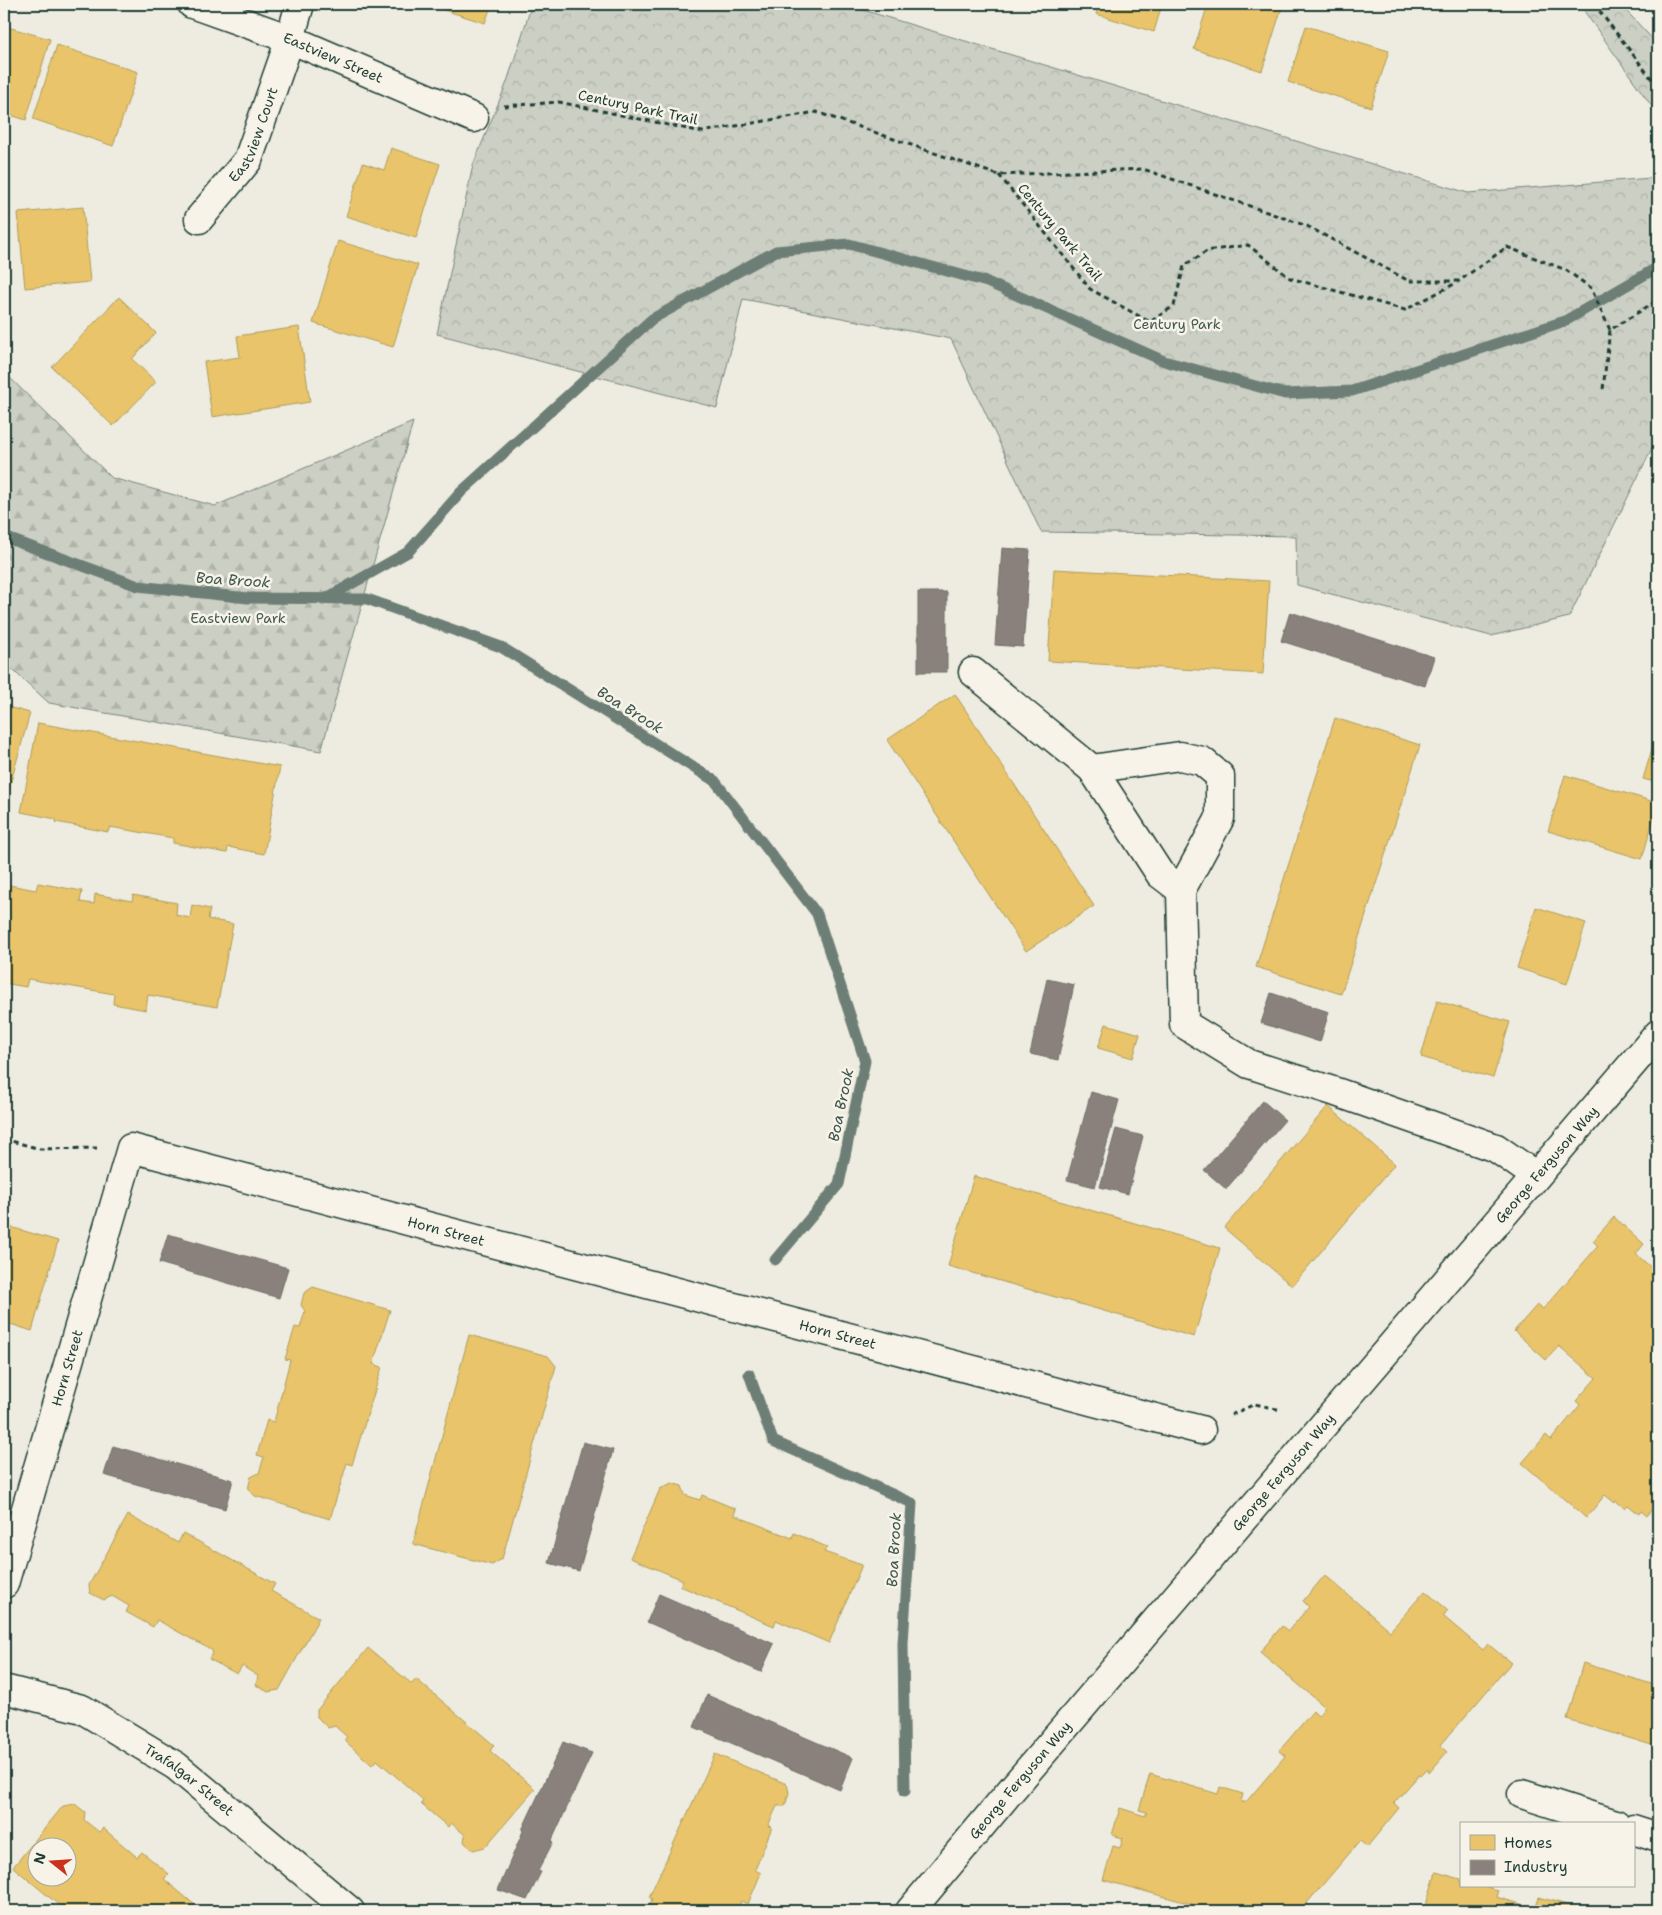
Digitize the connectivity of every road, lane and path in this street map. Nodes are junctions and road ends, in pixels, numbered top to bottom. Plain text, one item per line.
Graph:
1 (192, 4) edge
2 (300, 4) edge
3 (1594, 4) edge
4 (290, 39) junction
5 (1658, 87) edge
6 (474, 118) joint
7 (998, 175) junction
8 (199, 219) dead end
9 (1459, 281) junction
10 (1658, 300) edge
11 (1610, 330) junction
12 (1603, 389) dead end
13 (973, 672) dead end
14 (1092, 770) junction
15 (1181, 890) junction
16 (1658, 1034) edge
17 (4, 1139) edge
18 (131, 1148) junction
19 (1536, 1176) junction
20 (1281, 1410) dead end
21 (1201, 1430) joint
22 (4, 1584) edge
23 (4, 1690) edge
24 (1522, 1794) dead end
25 (1610, 1822) edge
26 (1634, 1829) edge
27 (1658, 1837) edge
28 (350, 1911) edge
29 (910, 1911) edge

1 - 4 street, Eastview Street
2 - 4 street, Eastview Court
3 - 5 path
4 - 6 street, Eastview Street
4 - 8 street, Eastview Court
6 - 7 path, Century Park Trail
7 - 9 path, Century Park Trail
7 - 9 path, Century Park Trail
9 - 11 path, Century Park Trail
10 - 11 path
11 - 12 path, Century Park Trail
13 - 14 street
14 - 15 street
14 - 15 street
15 - 19 street
16 - 19 street, George Ferguson Way
17 - 18 path
18 - 21 street, Horn Street
18 - 22 street, Horn Street
19 - 29 street, George Ferguson Way
20 - 21 path
23 - 28 street, Trafalgar Street
24 - 25 street
26 - 27 street

